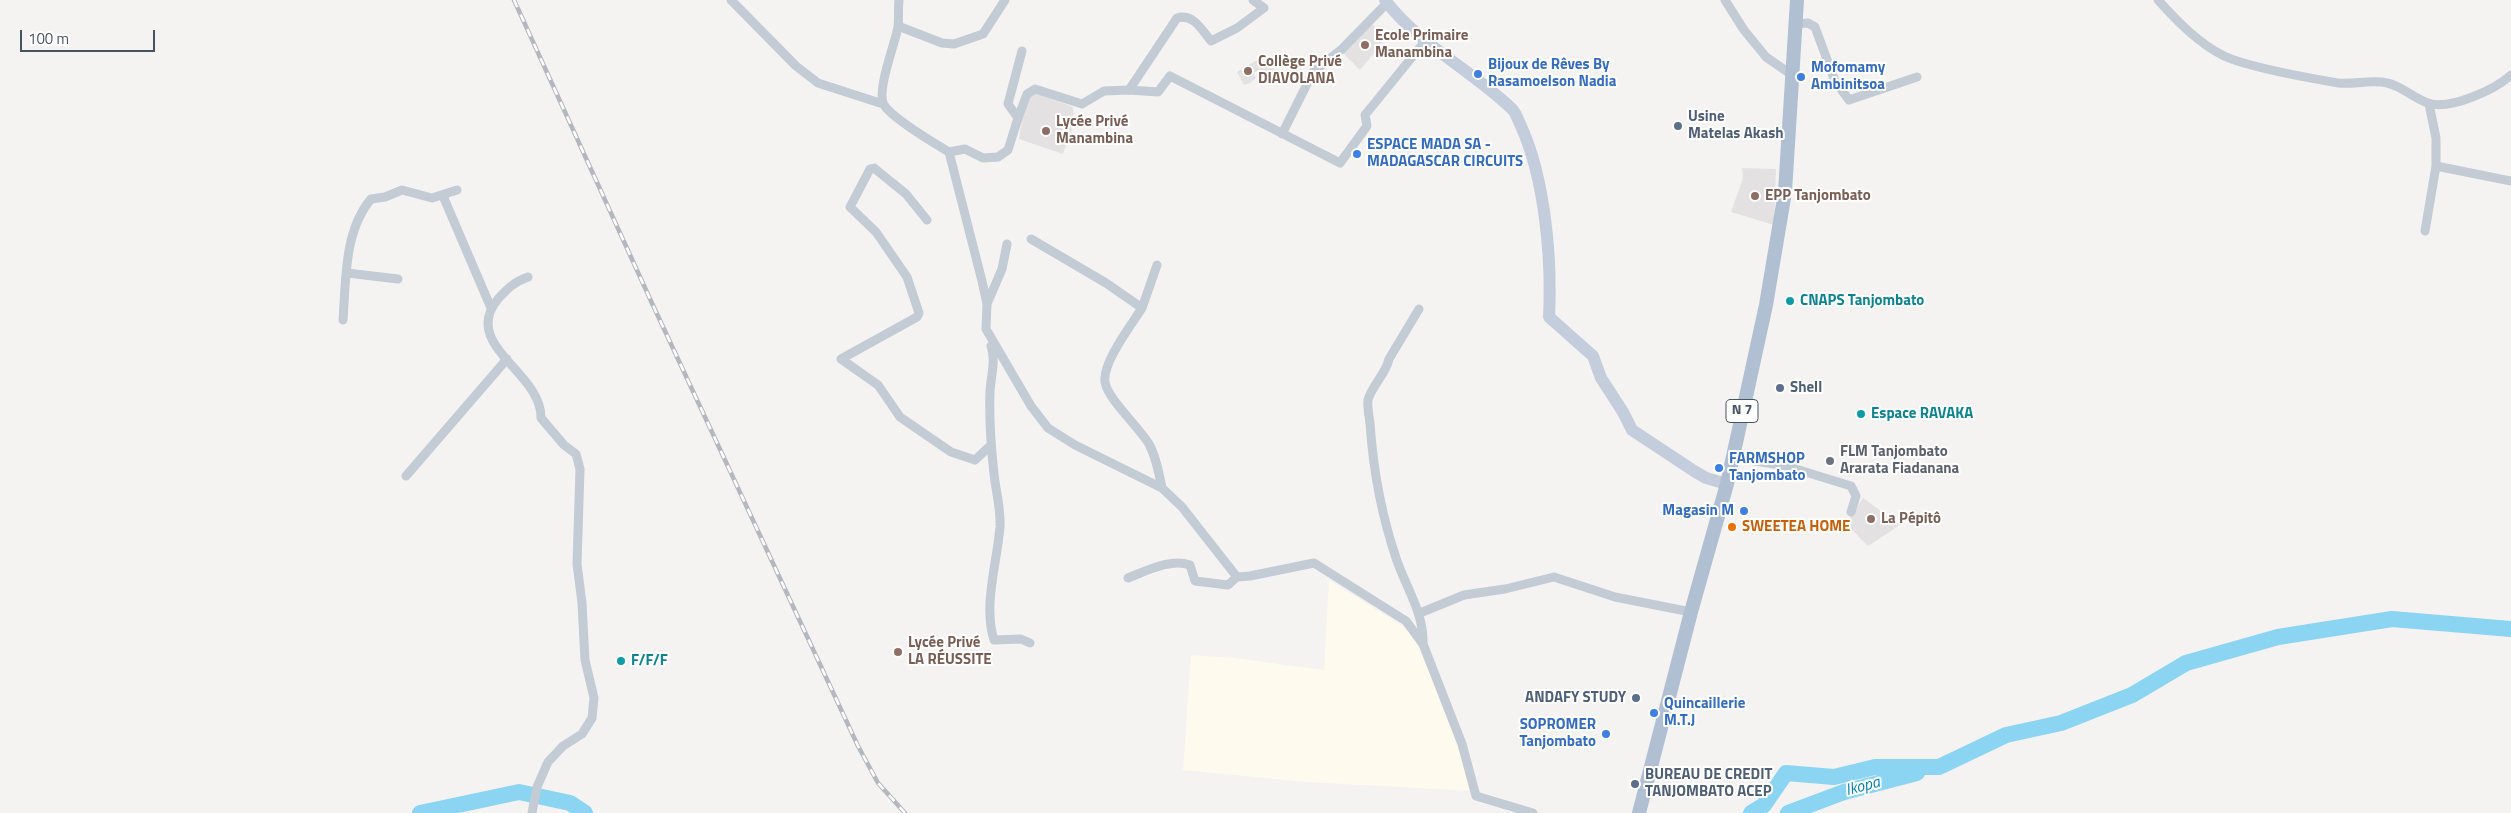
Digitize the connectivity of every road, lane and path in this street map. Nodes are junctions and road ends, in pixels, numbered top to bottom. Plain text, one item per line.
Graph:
1 (731, 0) edge
2 (899, 0) edge
3 (1005, 0) edge
4 (1253, 0) edge
5 (1725, 0) edge
6 (1797, 0) edge
7 (2158, 0) edge
8 (1386, 2) edge
9 (1796, 24) junction
10 (898, 26) junction
11 (1426, 40) junction
12 (1022, 51) dead end
13 (1792, 75) junction
14 (2511, 75) edge
15 (1917, 77) dead end
16 (1129, 90) junction
17 (883, 104) junction
18 (2429, 104) junction
19 (1018, 118) junction
20 (1282, 134) junction
21 (949, 152) junction
22 (2436, 166) junction
23 (2511, 181) edge
24 (457, 190) dead end
25 (444, 196) junction
26 (928, 220) dead end
27 (2425, 231) dead end
28 (1031, 239) dead end
29 (1007, 244) dead end
30 (1157, 265) dead end
31 (346, 273) junction
32 (528, 276) dead end
33 (398, 279) dead end
34 (987, 304) junction
35 (491, 308) junction
36 (1142, 308) junction
37 (1419, 309) dead end
38 (343, 320) dead end
39 (986, 329) junction
40 (507, 359) junction
41 (991, 445) junction
42 (1732, 457) junction
43 (406, 476) dead end
44 (1727, 484) junction
45 (1162, 488) junction
46 (1850, 512) dead end
47 (1237, 577) junction
48 (1128, 578) dead end
49 (1691, 612) junction
50 (1420, 613) junction
51 (1030, 643) dead end
52 (1423, 644) junction
53 (533, 808) edge
54 (1532, 813) edge
55 (1639, 813) edge

1 - 17 street
2 - 10 street
3 - 10 street
4 - 16 street
5 - 13 street
6 - 9 main road, N 7
7 - 18 street
8 - 11 street
8 - 20 street
9 - 13 main road, N 7
9 - 15 street
10 - 17 street
11 - 20 street
11 - 44 street
12 - 19 street
13 - 42 main road, N 7
14 - 18 street
16 - 19 street
16 - 20 street
17 - 21 street
18 - 22 street
19 - 21 street
21 - 34 street
22 - 23 street
22 - 27 street
24 - 25 street
25 - 31 street
25 - 35 street
26 - 41 street
28 - 36 street
29 - 34 street
30 - 36 street
31 - 33 street
31 - 38 street
32 - 35 street
34 - 39 street
35 - 40 street
36 - 45 street
37 - 50 street
39 - 41 street
39 - 45 street
40 - 43 street
40 - 53 street
41 - 51 street
42 - 44 main road, N 7
42 - 46 street
44 - 49 main road, N 7
45 - 47 street
47 - 48 street
47 - 52 street
49 - 50 street
49 - 55 main road, N 7
50 - 52 street
52 - 54 street

